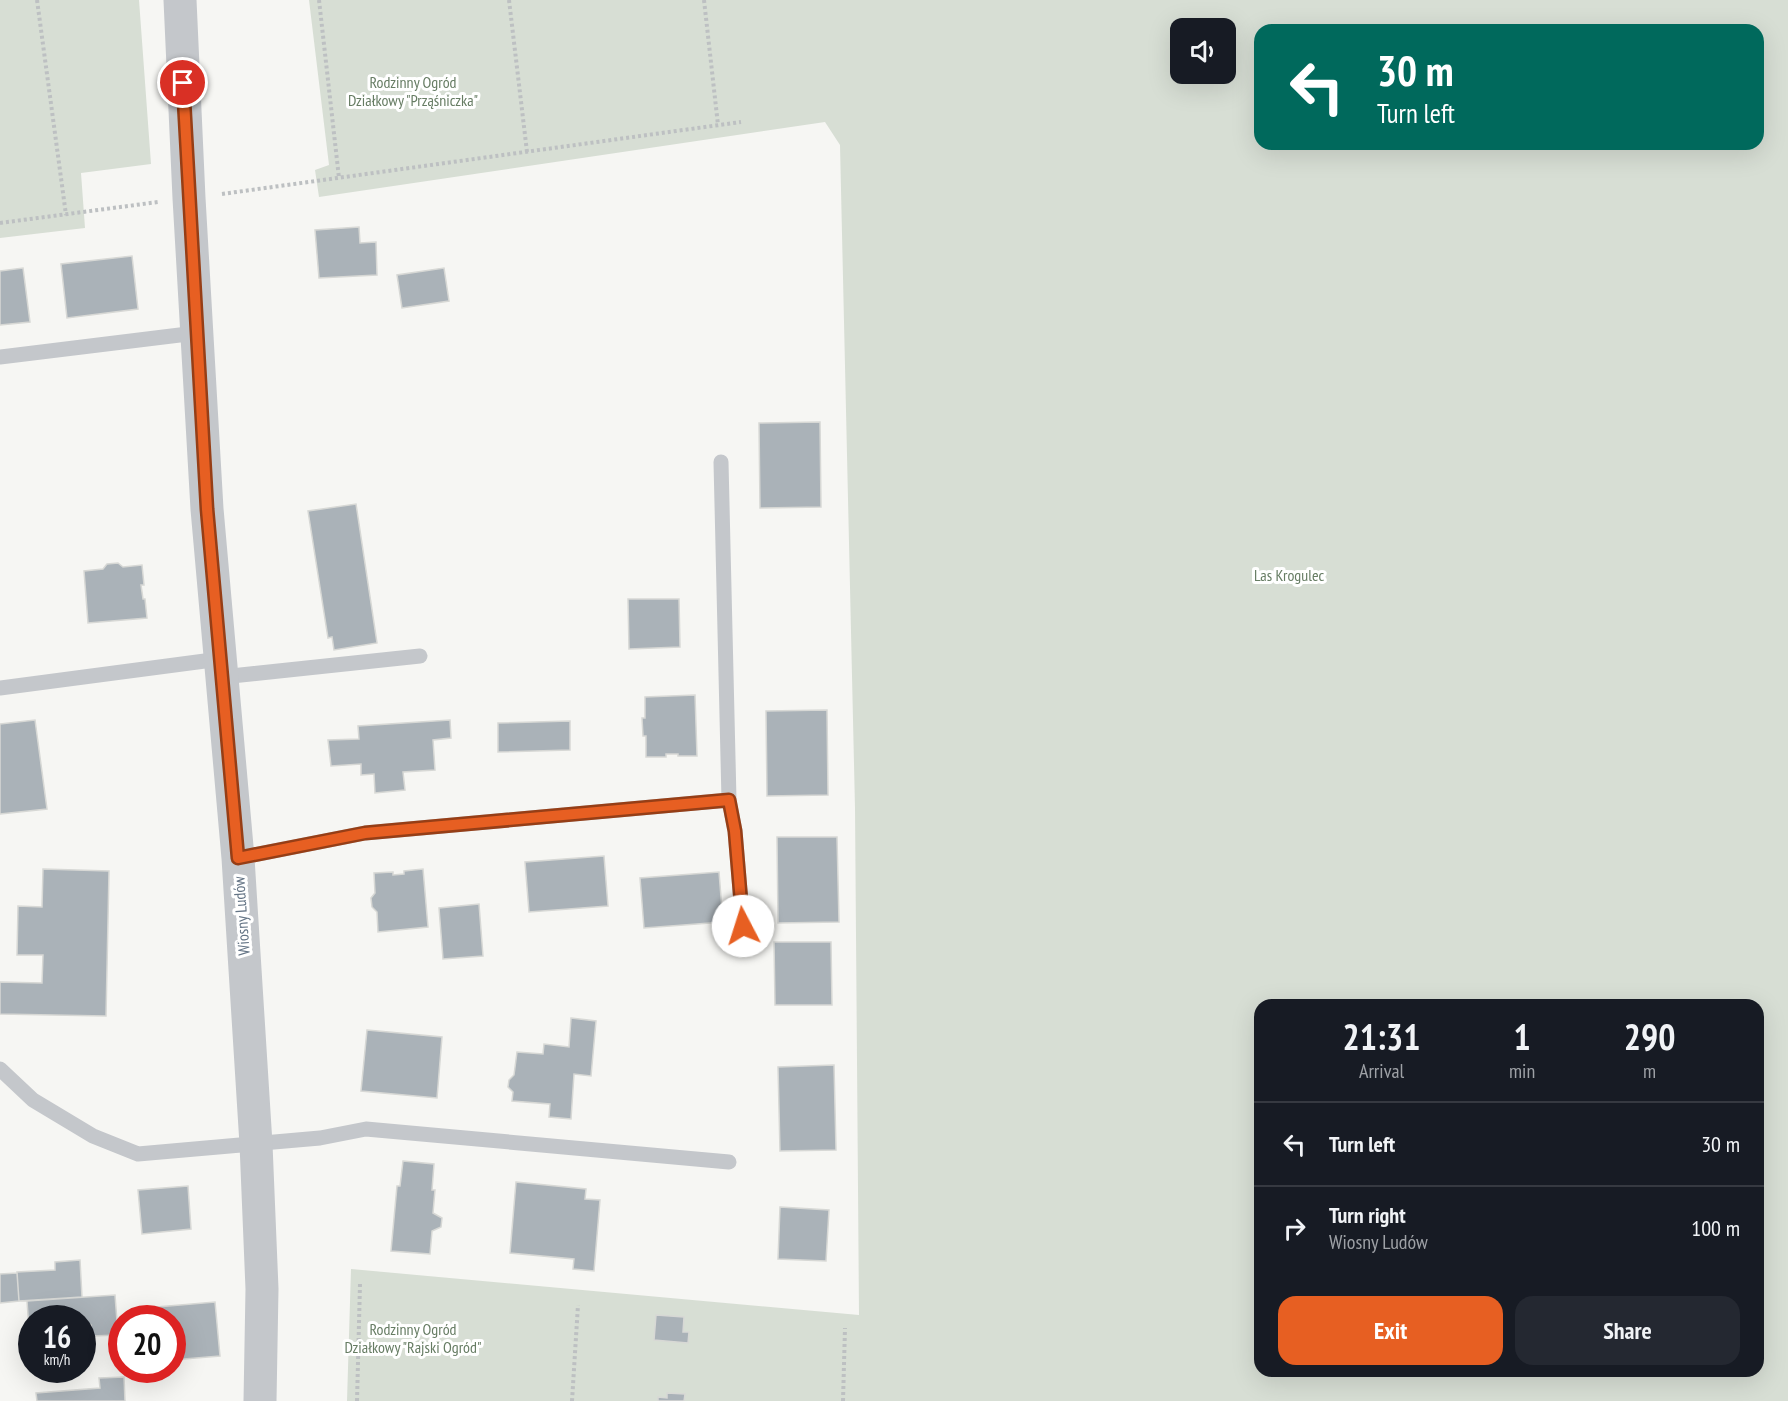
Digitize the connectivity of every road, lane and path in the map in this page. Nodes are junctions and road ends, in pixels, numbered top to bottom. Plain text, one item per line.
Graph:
1 (37, 0) edge
2 (180, 0) edge
3 (319, 0) edge
4 (509, 0) edge
5 (704, 0) edge
6 (741, 122) dead end
7 (718, 125) junction
8 (527, 152) junction
9 (339, 178) junction
10 (316, 181) dead end
11 (84, 213) dead end
12 (66, 215) junction
13 (0, 223) edge
14 (196, 333) junction
15 (0, 357) edge
16 (720, 462) dead end
17 (420, 656) dead end
18 (221, 668) junction
19 (0, 687) edge
20 (729, 800) junction
21 (238, 858) junction
22 (743, 926) dead end
23 (0, 1069) edge
24 (256, 1144) junction
25 (729, 1162) dead end
26 (360, 1284) dead end
27 (578, 1305) dead end
28 (845, 1328) dead end
29 (260, 1401) edge
30 (357, 1401) edge
31 (572, 1401) edge
32 (843, 1401) edge

1 - 12 path
2 - 14 street, Wiosny Ludów
3 - 9 path
4 - 8 path
5 - 7 path
6 - 7 path
7 - 8 path
8 - 9 path
9 - 10 path
11 - 12 path
12 - 13 path
14 - 15 lane
14 - 18 street, Wiosny Ludów
16 - 20 lane
17 - 18 lane
18 - 19 lane
18 - 21 street, Wiosny Ludów
20 - 21 lane
20 - 22 lane
21 - 24 street, Wiosny Ludów
23 - 24 lane
24 - 25 lane
24 - 29 street, Wiosny Ludów
26 - 30 path
27 - 31 path
28 - 32 path

